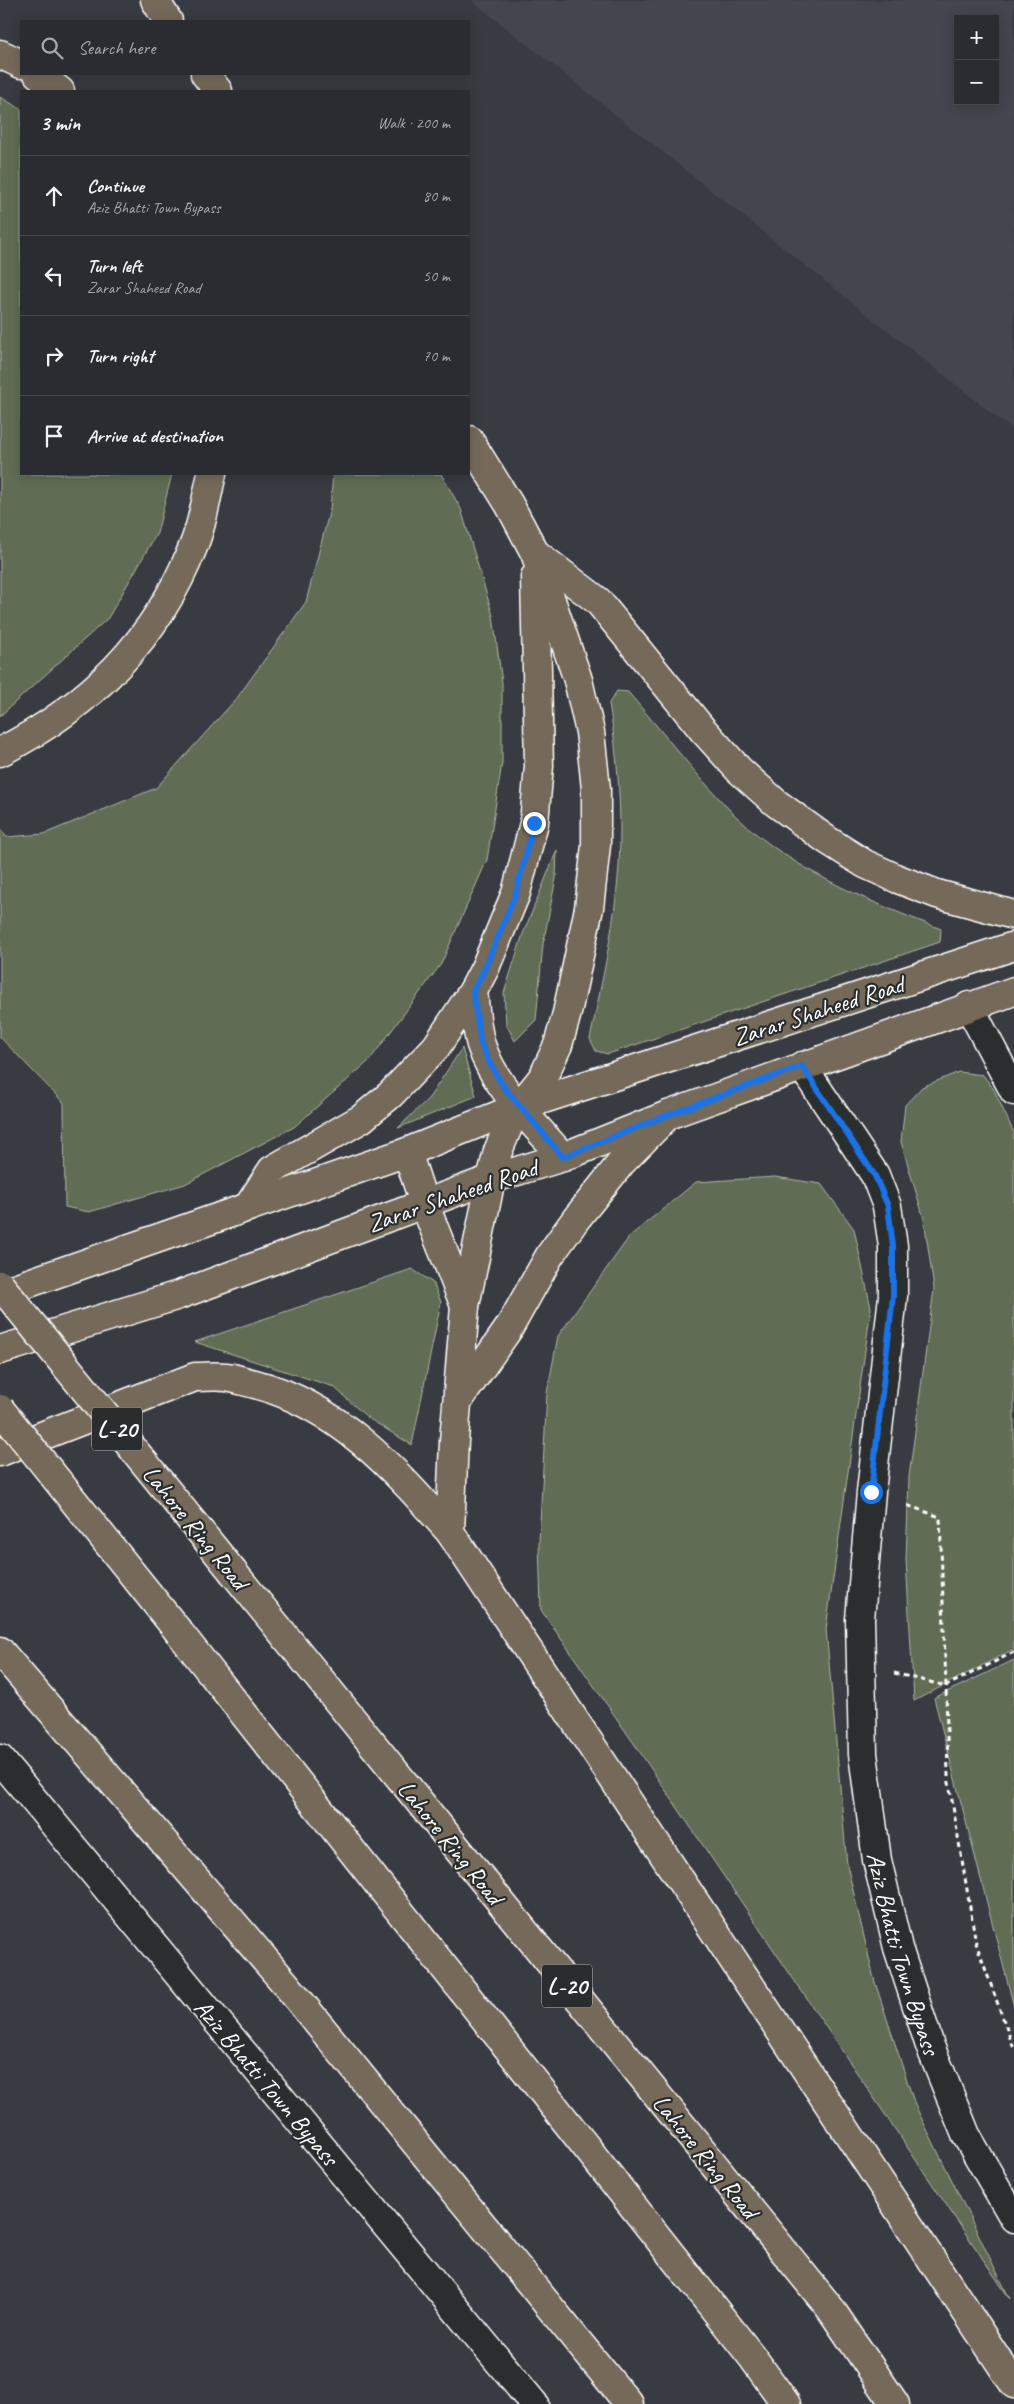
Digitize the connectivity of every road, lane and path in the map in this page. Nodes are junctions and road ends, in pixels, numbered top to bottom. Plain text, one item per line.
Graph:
1 (155, 0) edge
2 (167, 20) edge
3 (0, 54) edge
4 (20, 64) edge
5 (39, 75) edge
6 (206, 75) edge
7 (59, 90) edge
8 (217, 90) edge
9 (470, 442) edge
10 (212, 475) edge
11 (534, 553) junction
12 (0, 752) edge
13 (1014, 915) edge
14 (1014, 946) edge
15 (473, 991) junction
16 (1014, 991) edge
17 (969, 1006) junction
18 (802, 1066) junction
19 (1014, 1091) edge
20 (520, 1107) junction
21 (668, 1115) junction
22 (407, 1152) junction
23 (563, 1157) junction
24 (491, 1179) junction
25 (424, 1203) junction
26 (248, 1207) junction
27 (0, 1285) edge
28 (0, 1293) edge
29 (465, 1306) junction
30 (0, 1350) edge
31 (458, 1401) junction
32 (0, 1409) edge
33 (0, 1452) edge
34 (871, 1492) junction
35 (450, 1532) junction
36 (0, 1651) edge
37 (1014, 1652) edge
38 (862, 1666) junction
39 (946, 1686) junction
40 (0, 1759) edge
41 (1014, 2049) edge
42 (1014, 2218) edge
43 (1014, 2384) edge
44 (534, 2404) edge
45 (629, 2404) edge
46 (786, 2404) edge
47 (895, 2404) edge

1 - 2 main road
3 - 4 main road
5 - 7 main road
6 - 8 main road
9 - 11 main road
10 - 12 main road
11 - 13 main road
11 - 15 main road
11 - 20 main road
14 - 20 main road, Zarar Shaheed Road
15 - 20 main road
15 - 26 main road
16 - 17 main road, Zarar Shaheed Road
17 - 18 main road, Zarar Shaheed Road
17 - 19 street
18 - 21 main road, Zarar Shaheed Road
18 - 34 street, Aziz Bhatti Town Bypass
20 - 22 main road, Zarar Shaheed Road
20 - 23 main road
20 - 24 main road
21 - 23 main road, Zarar Shaheed Road
21 - 31 main road
22 - 25 main road
22 - 26 main road, Zarar Shaheed Road
23 - 24 main road, Zarar Shaheed Road
24 - 25 main road, Zarar Shaheed Road
24 - 29 main road
25 - 29 main road
25 - 30 main road, Zarar Shaheed Road
26 - 28 main road, Zarar Shaheed Road
27 - 47 main road, Lahore Ring Road / L-20, bridge
29 - 31 main road
31 - 35 main road
32 - 46 main road, bridge
33 - 35 main road
34 - 38 street, Aziz Bhatti Town Bypass
34 - 39 path
35 - 43 main road
36 - 45 main road
37 - 39 path
38 - 39 path
38 - 42 street, Aziz Bhatti Town Bypass
39 - 41 path
40 - 44 street, Aziz Bhatti Town Bypass

